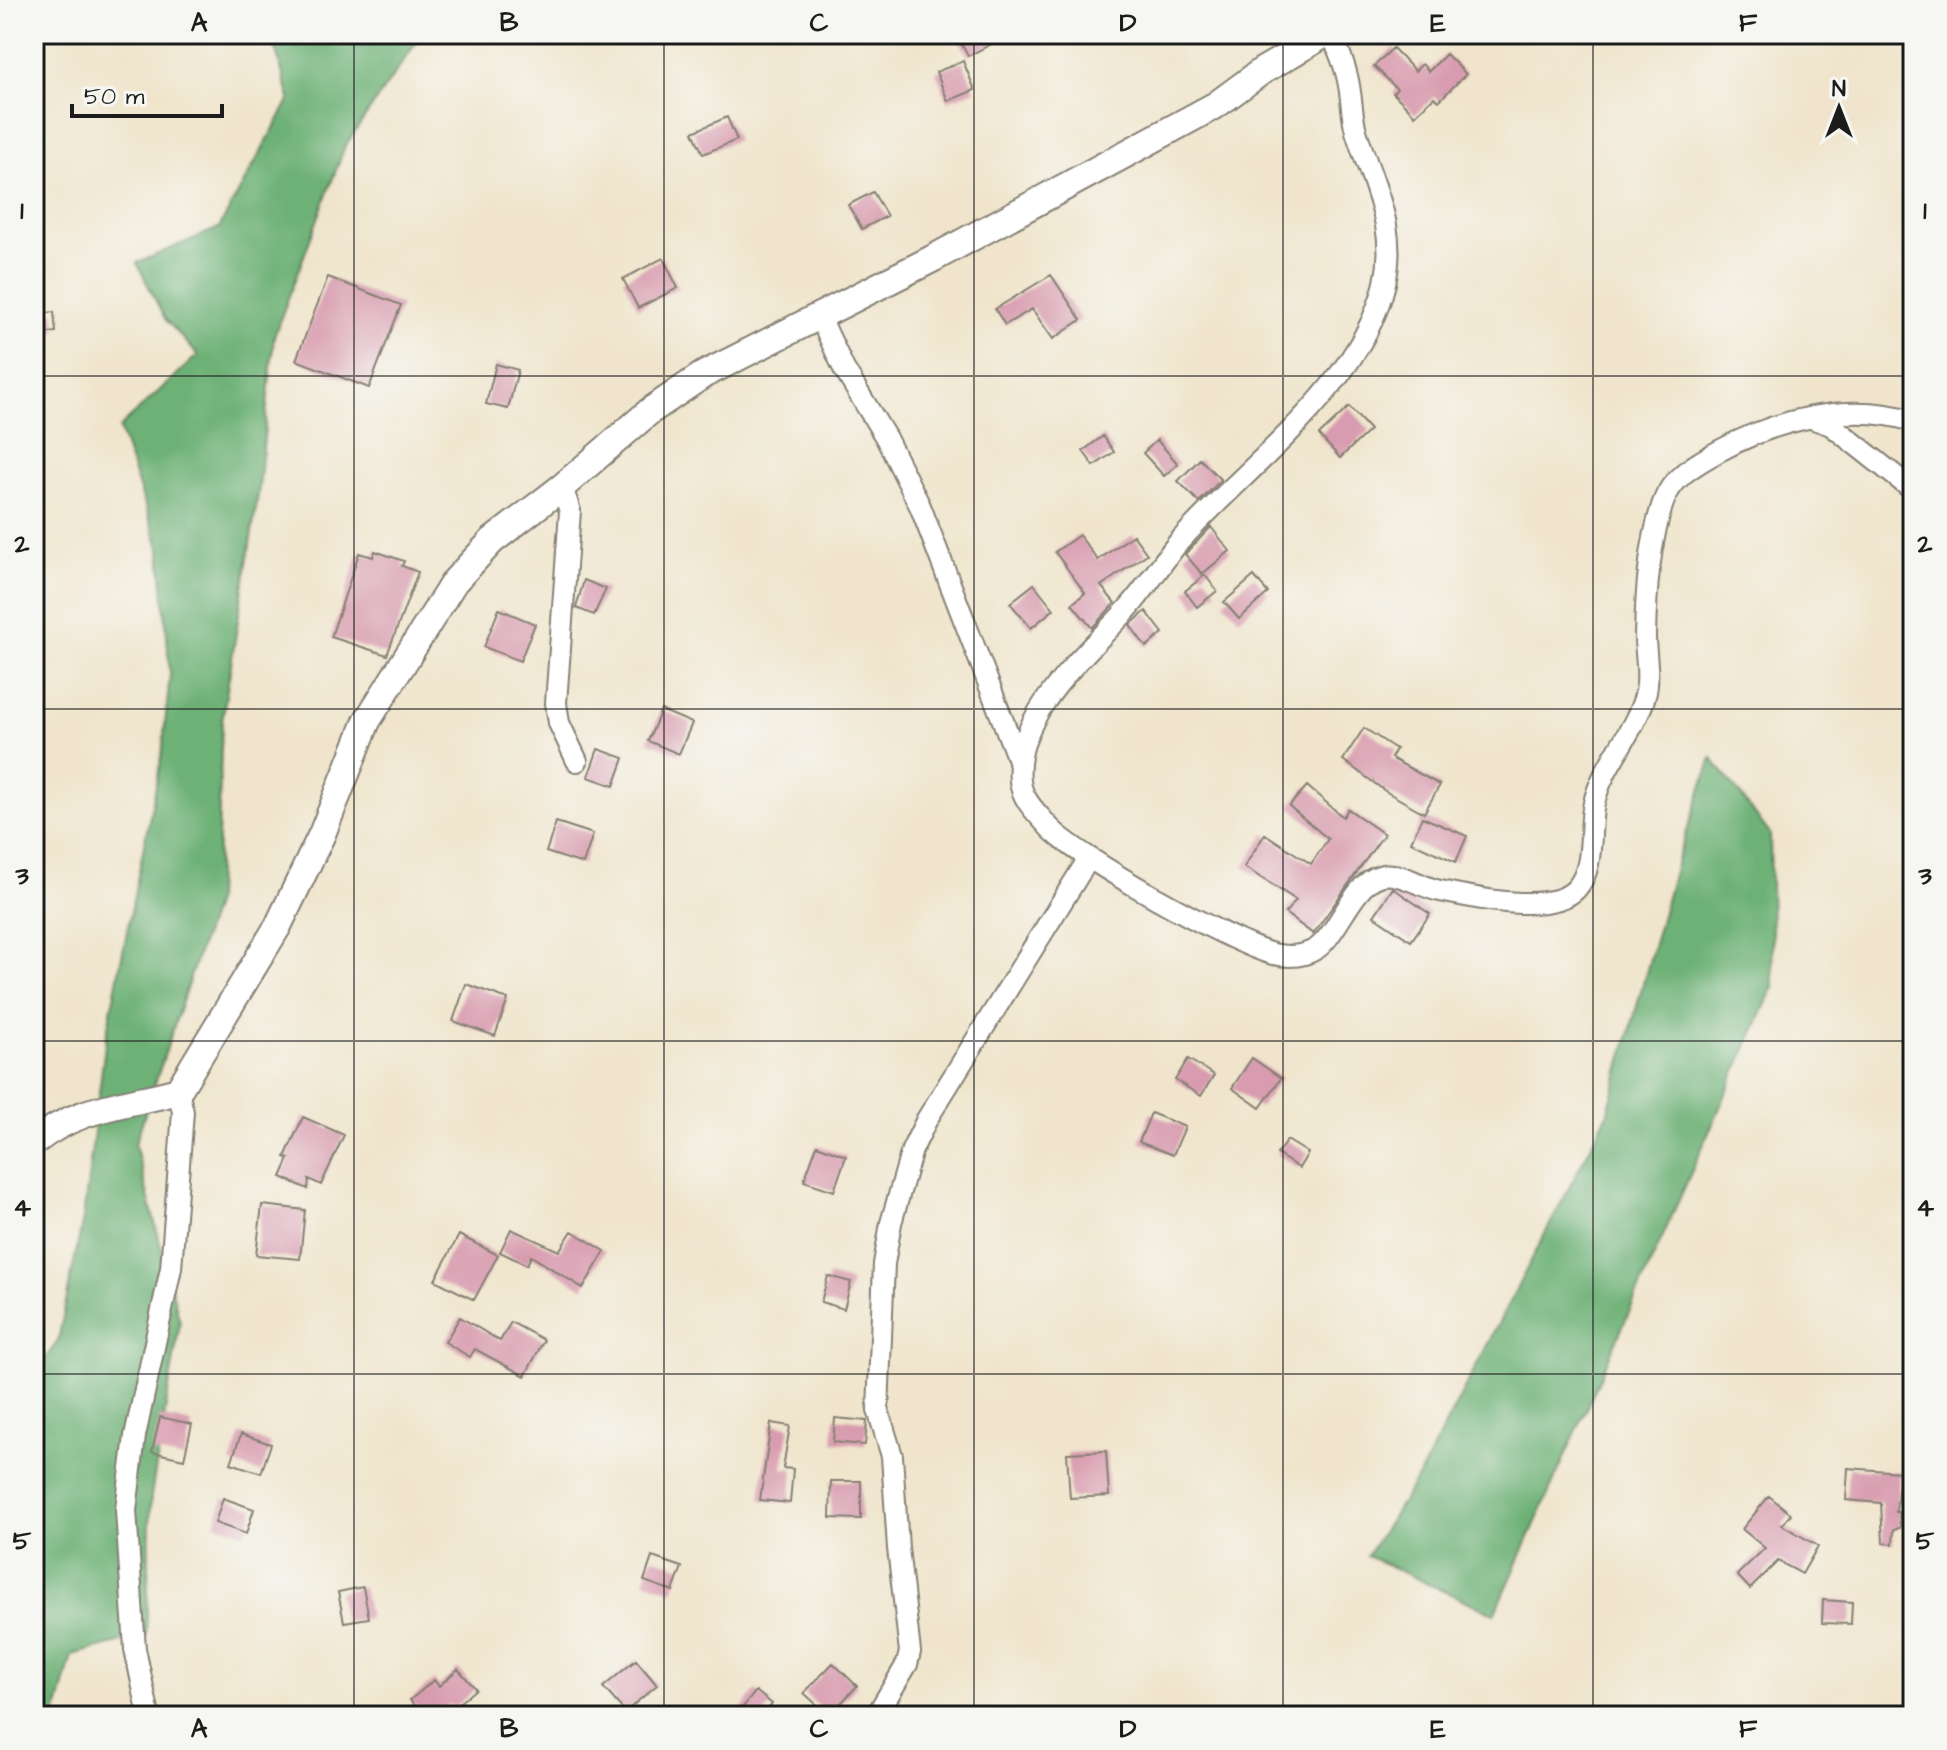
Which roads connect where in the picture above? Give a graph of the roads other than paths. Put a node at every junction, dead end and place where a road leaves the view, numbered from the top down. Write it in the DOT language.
graph roads {
  1 [pos="1325,34"];
  2 [pos="1332,34"];
  3 [pos="819,315"];
  4 [pos="1810,418"];
  5 [pos="1913,421"];
  6 [pos="562,487"];
  7 [pos="1913,490"];
  8 [pos="577,761"];
  9 [pos="1020,765"];
  10 [pos="1089,858"];
  11 [pos="178,1091"];
  12 [pos="34,1142"];
  13 [pos="149,1716"];
  14 [pos="876,1716"];
  1 -- 3 [label="street"];
  2 -- 9 [label="street"];
  3 -- 6 [label="street"];
  3 -- 9 [label="street"];
  4 -- 5 [label="street"];
  4 -- 7 [label="street"];
  4 -- 10 [label="street"];
  6 -- 8 [label="street"];
  6 -- 11 [label="street"];
  9 -- 10 [label="street"];
  10 -- 14 [label="street"];
  11 -- 12 [label="street"];
  11 -- 13 [label="street"];
}
